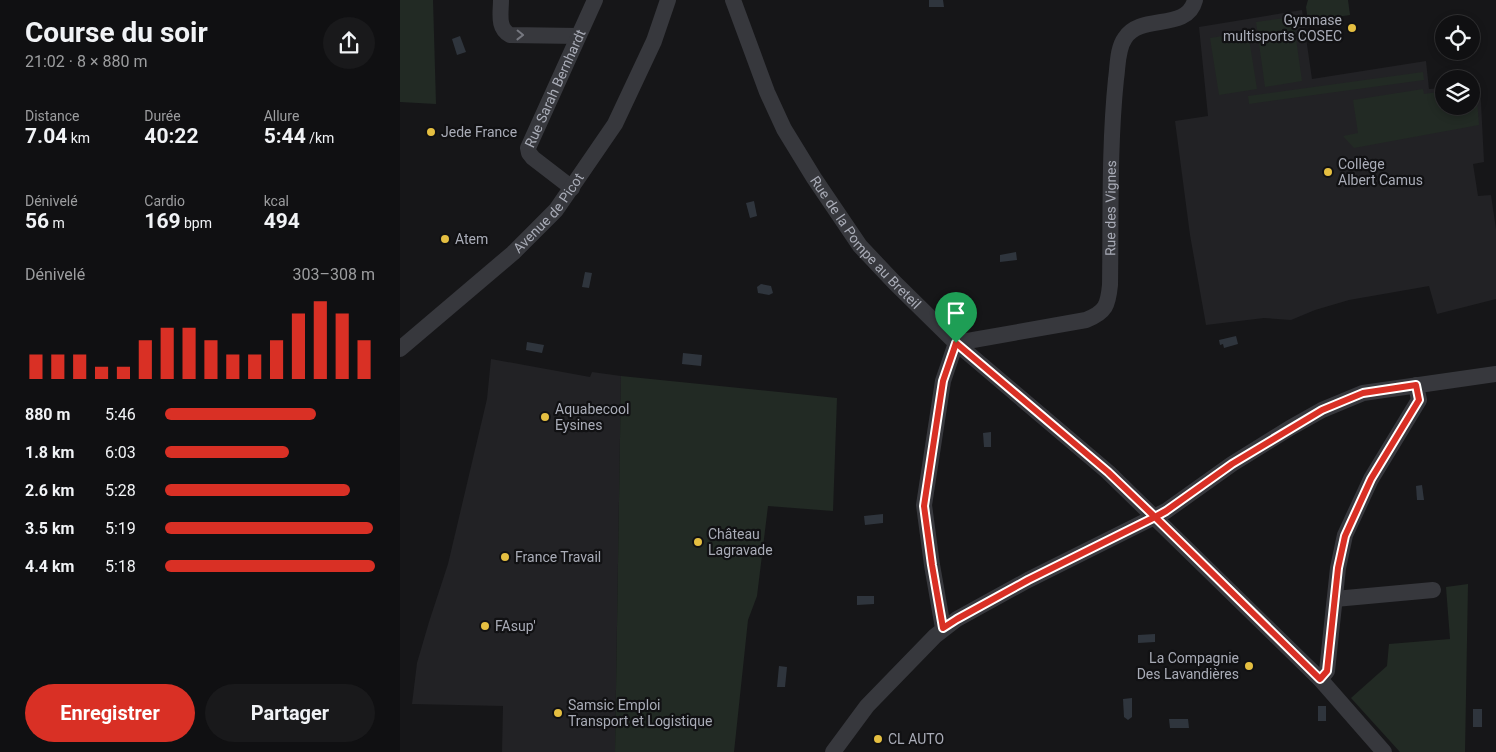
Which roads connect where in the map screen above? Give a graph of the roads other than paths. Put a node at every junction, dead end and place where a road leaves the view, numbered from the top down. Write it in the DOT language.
graph roads {
  1 [pos="501,0"];
  2 [pos="595,0"];
  3 [pos="668,0"];
  4 [pos="678,0"];
  5 [pos="733,0"];
  6 [pos="1194,0"];
  7 [pos="578,36"];
  8 [pos="654,41"];
  9 [pos="572,188"];
  10 [pos="956,343"];
  11 [pos="400,348"];
  12 [pos="1496,374"];
  13 [pos="1416,385"];
  14 [pos="1155,517"];
  15 [pos="1432,590"];
  16 [pos="1335,600"];
  17 [pos="943,628"];
  18 [pos="1320,679"];
  19 [pos="833,752"];
  20 [pos="1384,752"];
  1 -- 7 [label="street, one-way"];
  2 -- 7 [label="street, Rue Sarah Bernhardt"];
  3 -- 8 [label="street, Avenue de Picot"];
  4 -- 8 [label="street, Avenue de Picot"];
  5 -- 10 [label="street, Rue de la Pompe au Breteil"];
  6 -- 10 [label="street, Rue des Vignes"];
  7 -- 9 [label="street, Rue Sarah Bernhardt"];
  8 -- 9 [label="street, Avenue de Picot"];
  9 -- 11 [label="street, Avenue de Picot"];
  10 -- 14 [label="street, Rue de la Pompe au Breteil"];
  10 -- 17 [label="street"];
  12 -- 13 [label="street"];
  13 -- 14 [label="street"];
  13 -- 16 [label="street"];
  14 -- 17 [label="street"];
  14 -- 18 [label="street, Rue de la Pompe au Breteil"];
  15 -- 16 [label="street"];
  16 -- 18 [label="street"];
  17 -- 19 [label="street"];
  18 -- 20 [label="street, Rue de la Pompe au Breteil"];
}
